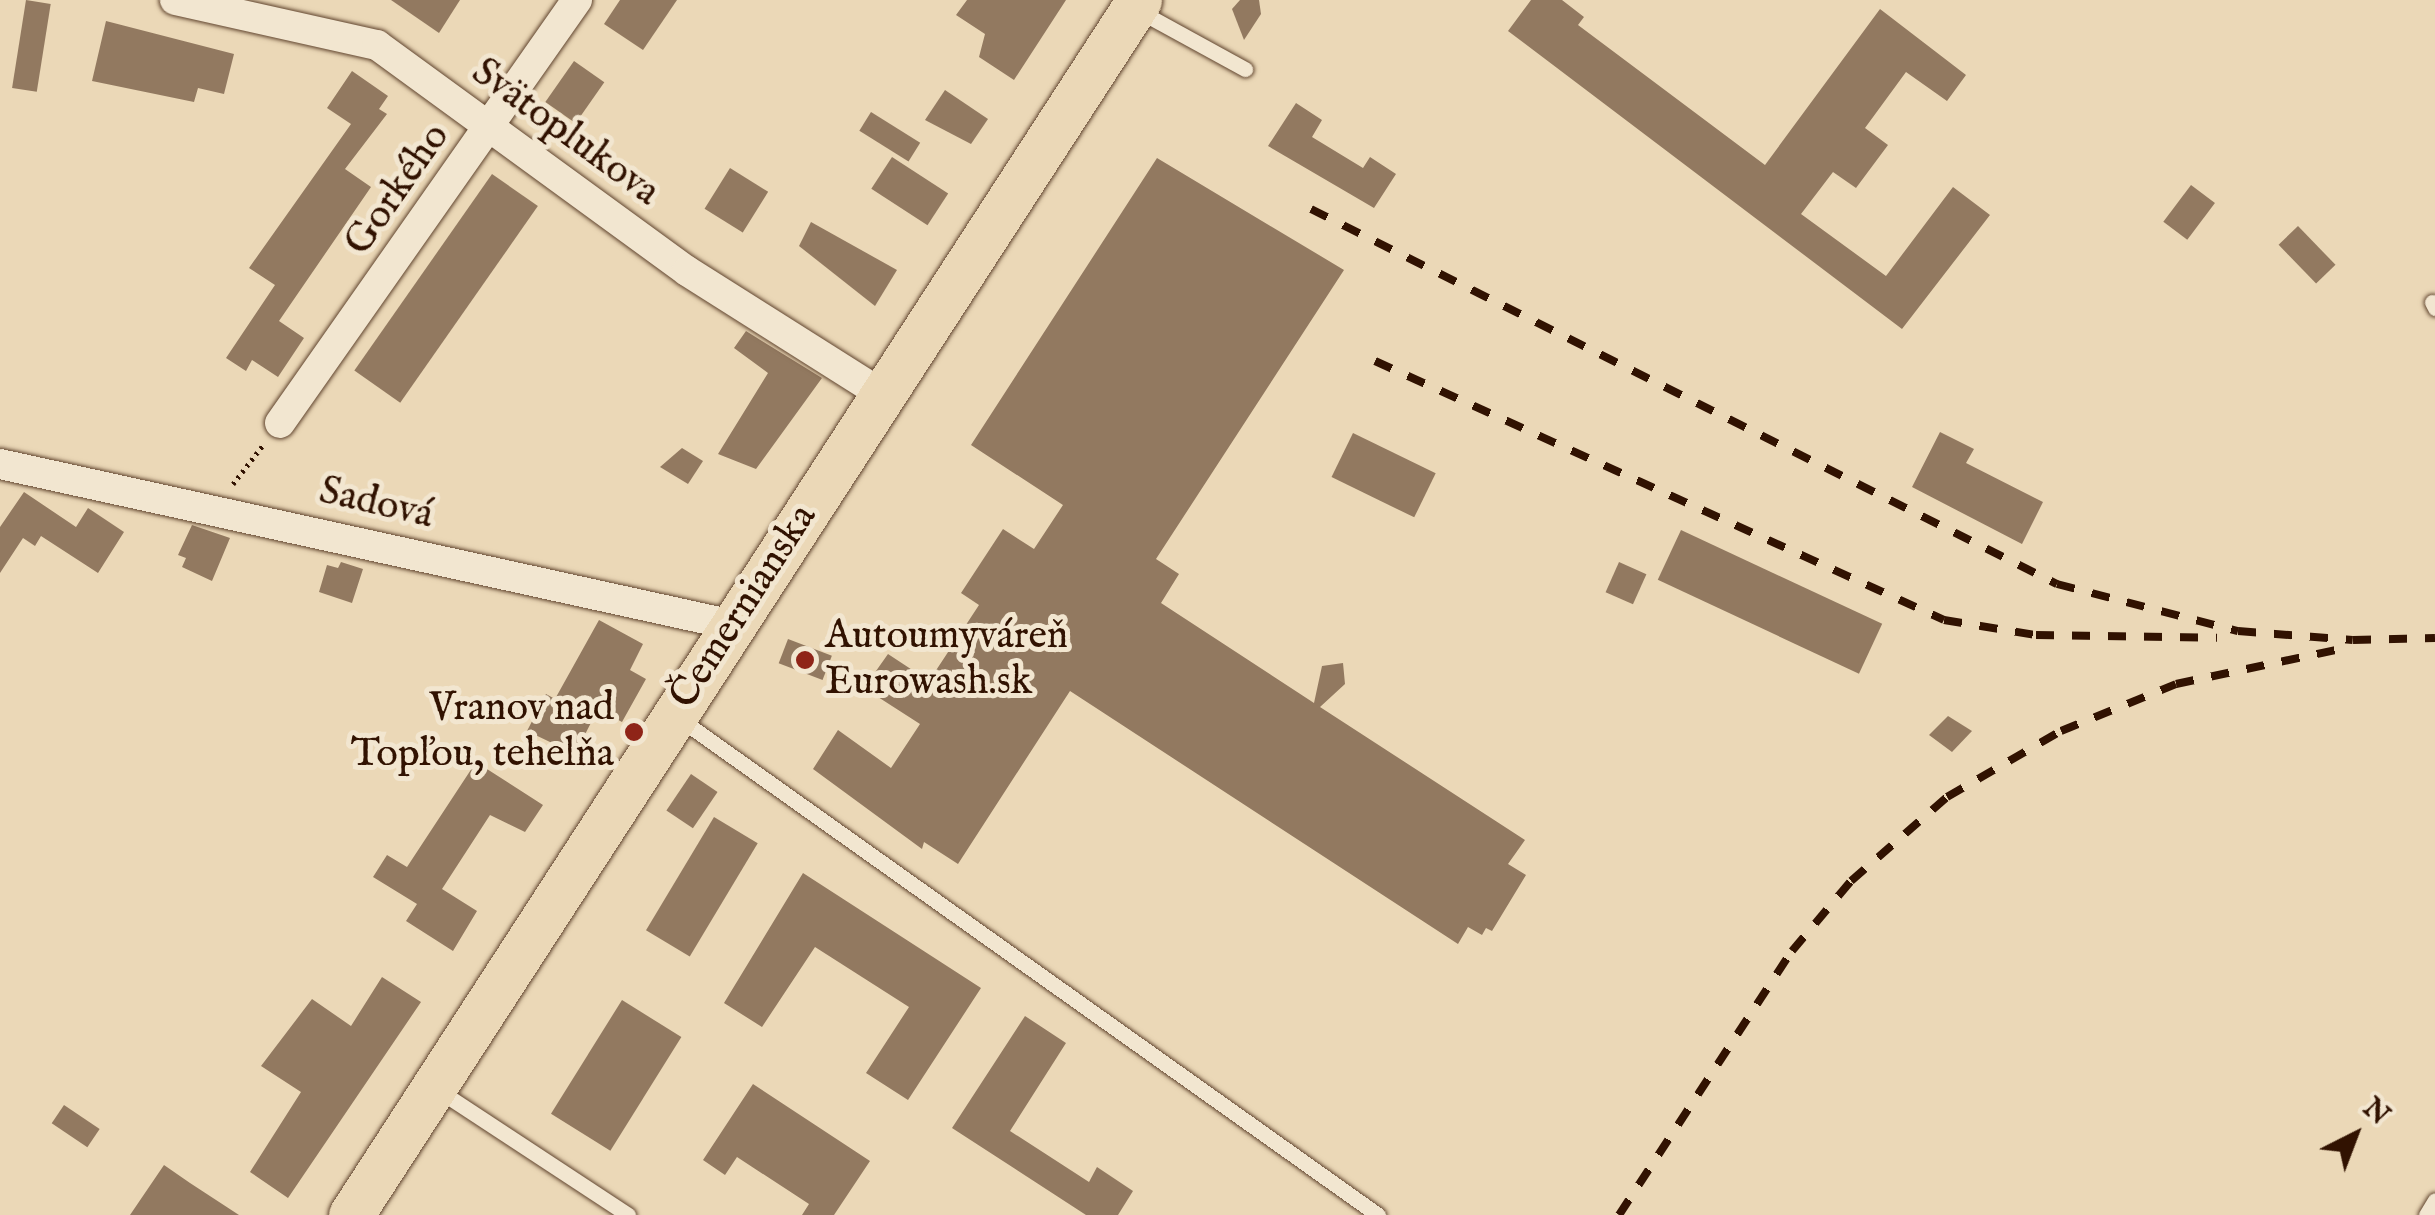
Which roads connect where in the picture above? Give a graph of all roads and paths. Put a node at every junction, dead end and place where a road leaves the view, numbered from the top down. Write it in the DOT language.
graph roads {
  1 [pos="174,0"];
  2 [pos="576,0"];
  3 [pos="1137,4"];
  4 [pos="1245,69"];
  5 [pos="491,128"];
  6 [pos="883,395"];
  7 [pos="280,423"];
  8 [pos="0,464"];
  9 [pos="220,510"];
  10 [pos="733,626"];
  11 [pos="674,714"];
  12 [pos="434,1086"];
  13 [pos="2435,1200"];
  14 [pos="350,1215"];
  15 [pos="628,1215"];
  16 [pos="1378,1215"];
  17 [pos="2426,1215"];
  1 -- 5 [label="street, Svätoplukova"];
  2 -- 5 [label="street, Gorkého"];
  3 -- 4 [label="lane"];
  3 -- 6 [label="main road, Čemernianska"];
  5 -- 6 [label="street, Svätoplukova"];
  5 -- 7 [label="street, Gorkého"];
  6 -- 10 [label="main road, Čemernianska"];
  7 -- 9 [label="path"];
  8 -- 9 [label="street, Sadová"];
  9 -- 10 [label="street, Sadová"];
  10 -- 11 [label="main road, Čemernianska"];
  11 -- 12 [label="main road, Čemernianska"];
  11 -- 16 [label="lane"];
  12 -- 14 [label="main road, Čemernianska"];
  12 -- 15 [label="lane"];
  13 -- 17 [label="lane"];
}
